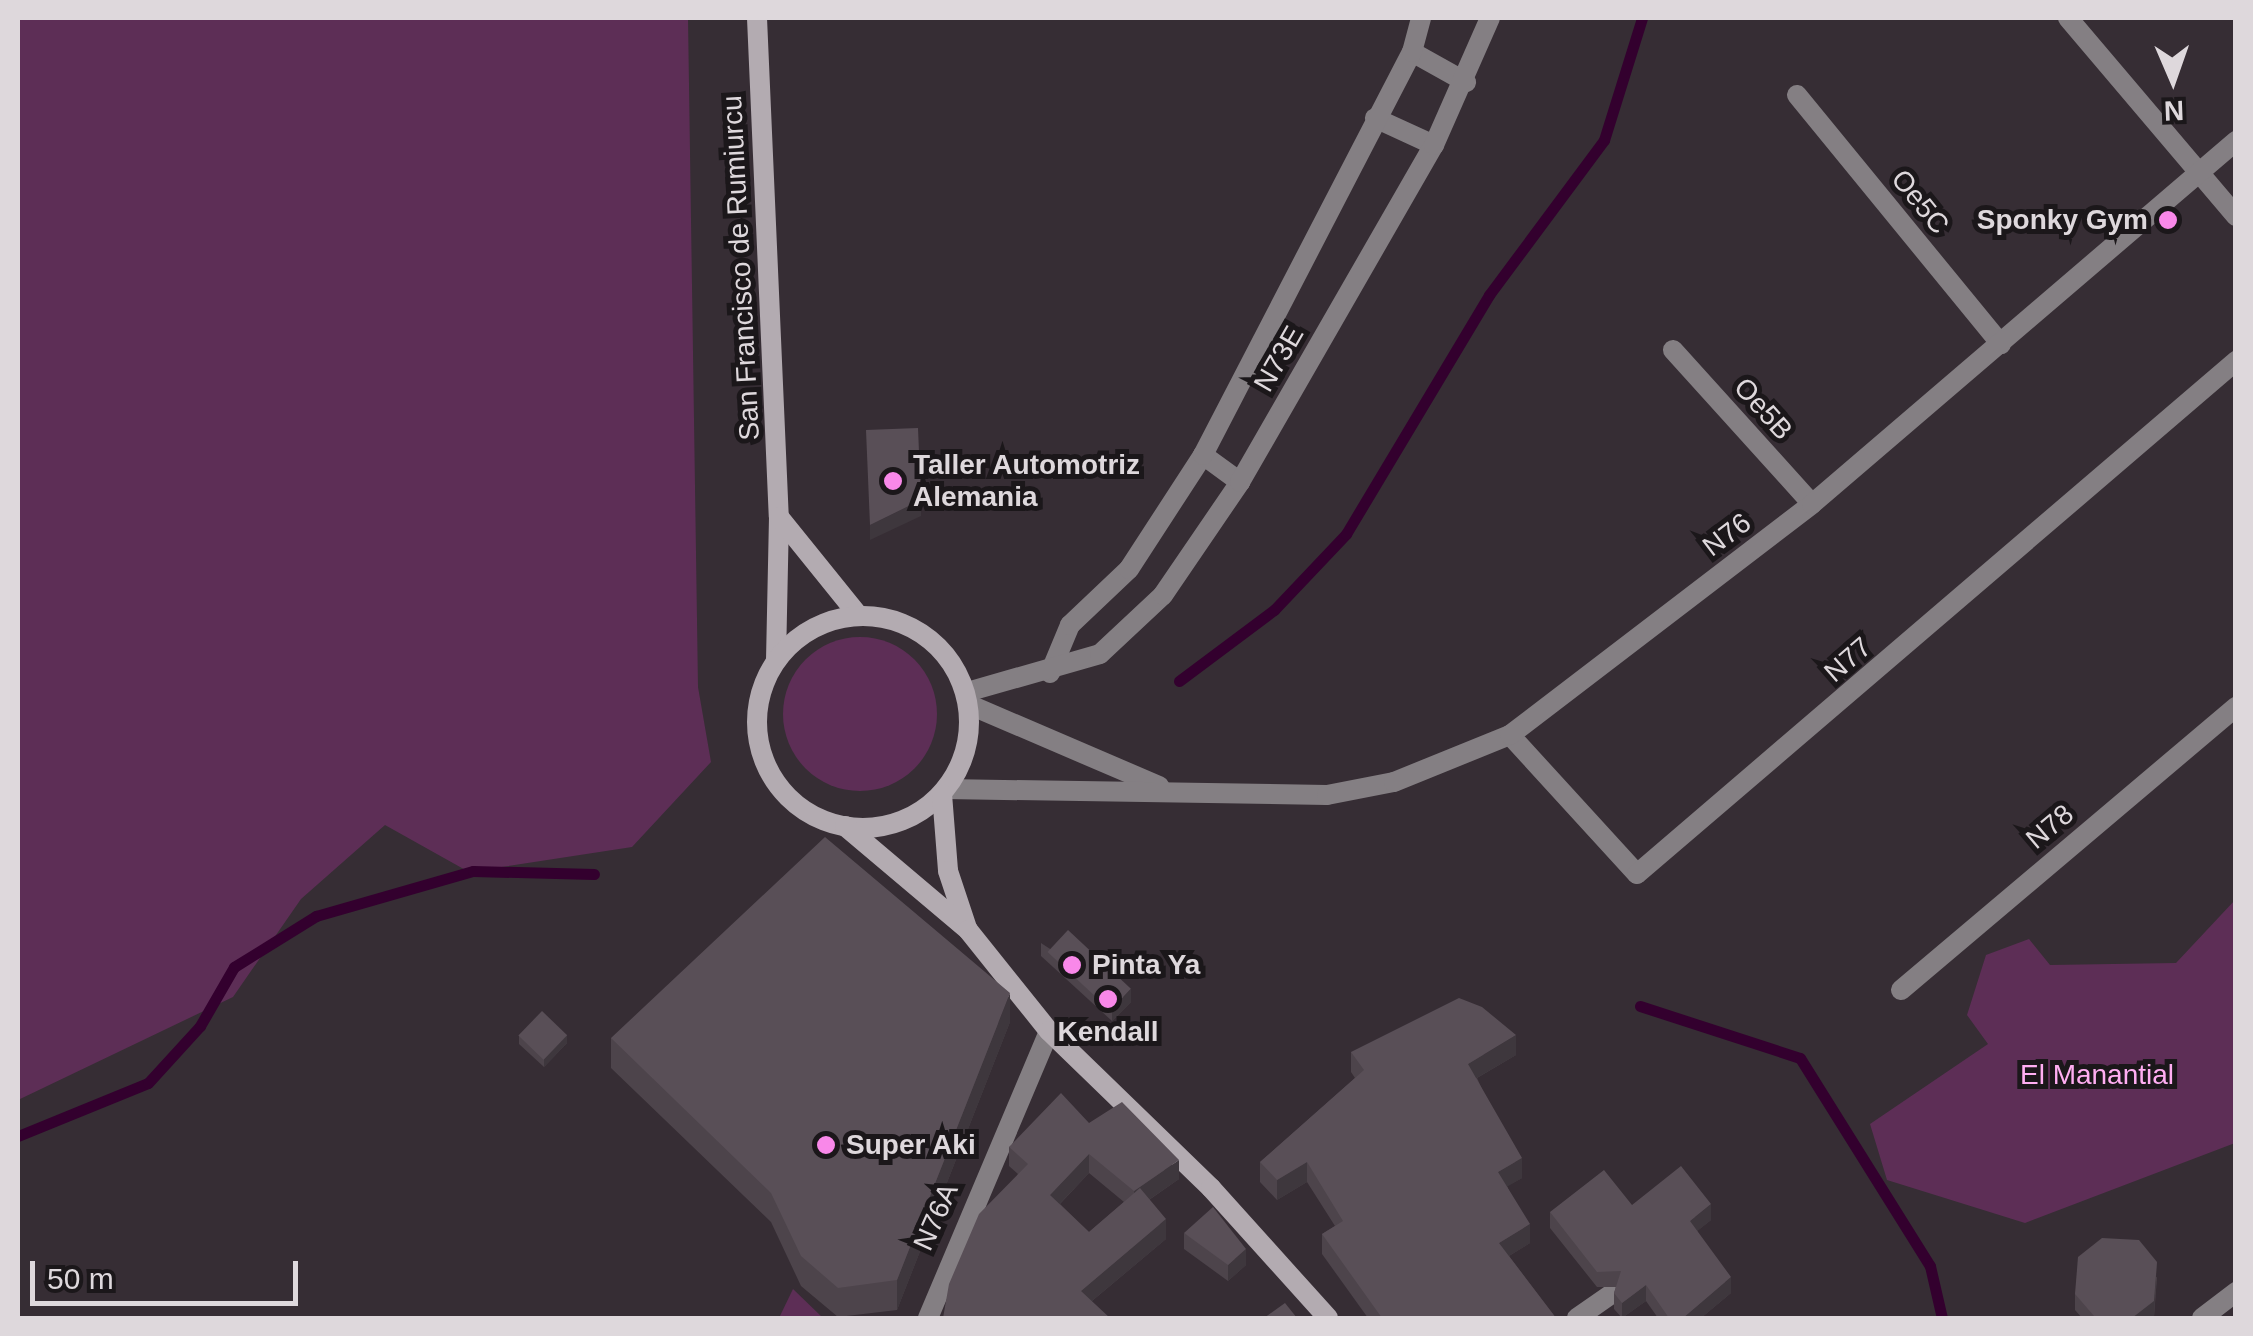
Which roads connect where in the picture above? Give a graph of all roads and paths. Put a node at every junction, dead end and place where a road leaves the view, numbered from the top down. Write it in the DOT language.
graph roads {
  1 [pos="757,18"];
  2 [pos="1421,18"];
  3 [pos="1490,18"];
  4 [pos="2068,18"];
  5 [pos="1412,52"];
  6 [pos="1466,82"];
  7 [pos="1797,94"];
  8 [pos="1376,118"];
  9 [pos="2236,141"];
  10 [pos="1434,145"];
  11 [pos="2199,173"];
  12 [pos="2236,216"];
  13 [pos="2001,344"];
  14 [pos="1673,350"];
  15 [pos="2236,361"];
  16 [pos="1203,455"];
  17 [pos="1240,482"];
  18 [pos="1812,504"];
  19 [pos="779,517"];
  20 [pos="858,615"];
  21 [pos="776,660"];
  22 [pos="1050,673"];
  23 [pos="968,698"];
  24 [pos="2236,707"];
  25 [pos="1510,735"];
  26 [pos="1170,791"];
  27 [pos="944,792"];
  28 [pos="845,826"];
  29 [pos="968,930"];
  30 [pos="1901,990"];
  31 [pos="1049,1031"];
  32 [pos="2236,1292"];
  33 [pos="1610,1295"];
  34 [pos="928,1318"];
  35 [pos="1328,1318"];
  36 [pos="1577,1318"];
  37 [pos="2202,1318"];
  1 -- 19 [label="main road, San Francisco de Rumiurcu"];
  2 -- 5 [label="street, N73E"];
  3 -- 6 [label="street, N73E"];
  4 -- 11 [label="street"];
  5 -- 6 [label="street"];
  5 -- 8 [label="street, N73E"];
  6 -- 10 [label="street, N73E"];
  7 -- 13 [label="street, Oe5C"];
  8 -- 10 [label="street"];
  8 -- 16 [label="street, N73E"];
  9 -- 11 [label="street, N76"];
  10 -- 17 [label="street, N73E"];
  11 -- 12 [label="street"];
  11 -- 13 [label="street, N76"];
  13 -- 18 [label="street, N76"];
  14 -- 18 [label="street, Oe5B"];
  15 -- 25 [label="street, N77"];
  16 -- 17 [label="street"];
  16 -- 22 [label="street, N73E"];
  17 -- 22 [label="street, N73E"];
  18 -- 25 [label="street, N76"];
  19 -- 20 [label="main road"];
  19 -- 21 [label="main road, San Francisco de Rumiurcu"];
  20 -- 21 [label="main road"];
  20 -- 23 [label="main road"];
  21 -- 28 [label="main road"];
  22 -- 23 [label="street, N73E"];
  23 -- 26 [label="street, N76"];
  23 -- 27 [label="main road"];
  24 -- 30 [label="street, N78"];
  25 -- 26 [label="street, N76"];
  26 -- 27 [label="street, N76"];
  27 -- 28 [label="main road"];
  27 -- 29 [label="main road"];
  28 -- 29 [label="main road"];
  29 -- 31 [label="main road"];
  31 -- 34 [label="street, N76A"];
  31 -- 35 [label="main road"];
  32 -- 37 [label="street"];
  33 -- 36 [label="street"];
}
